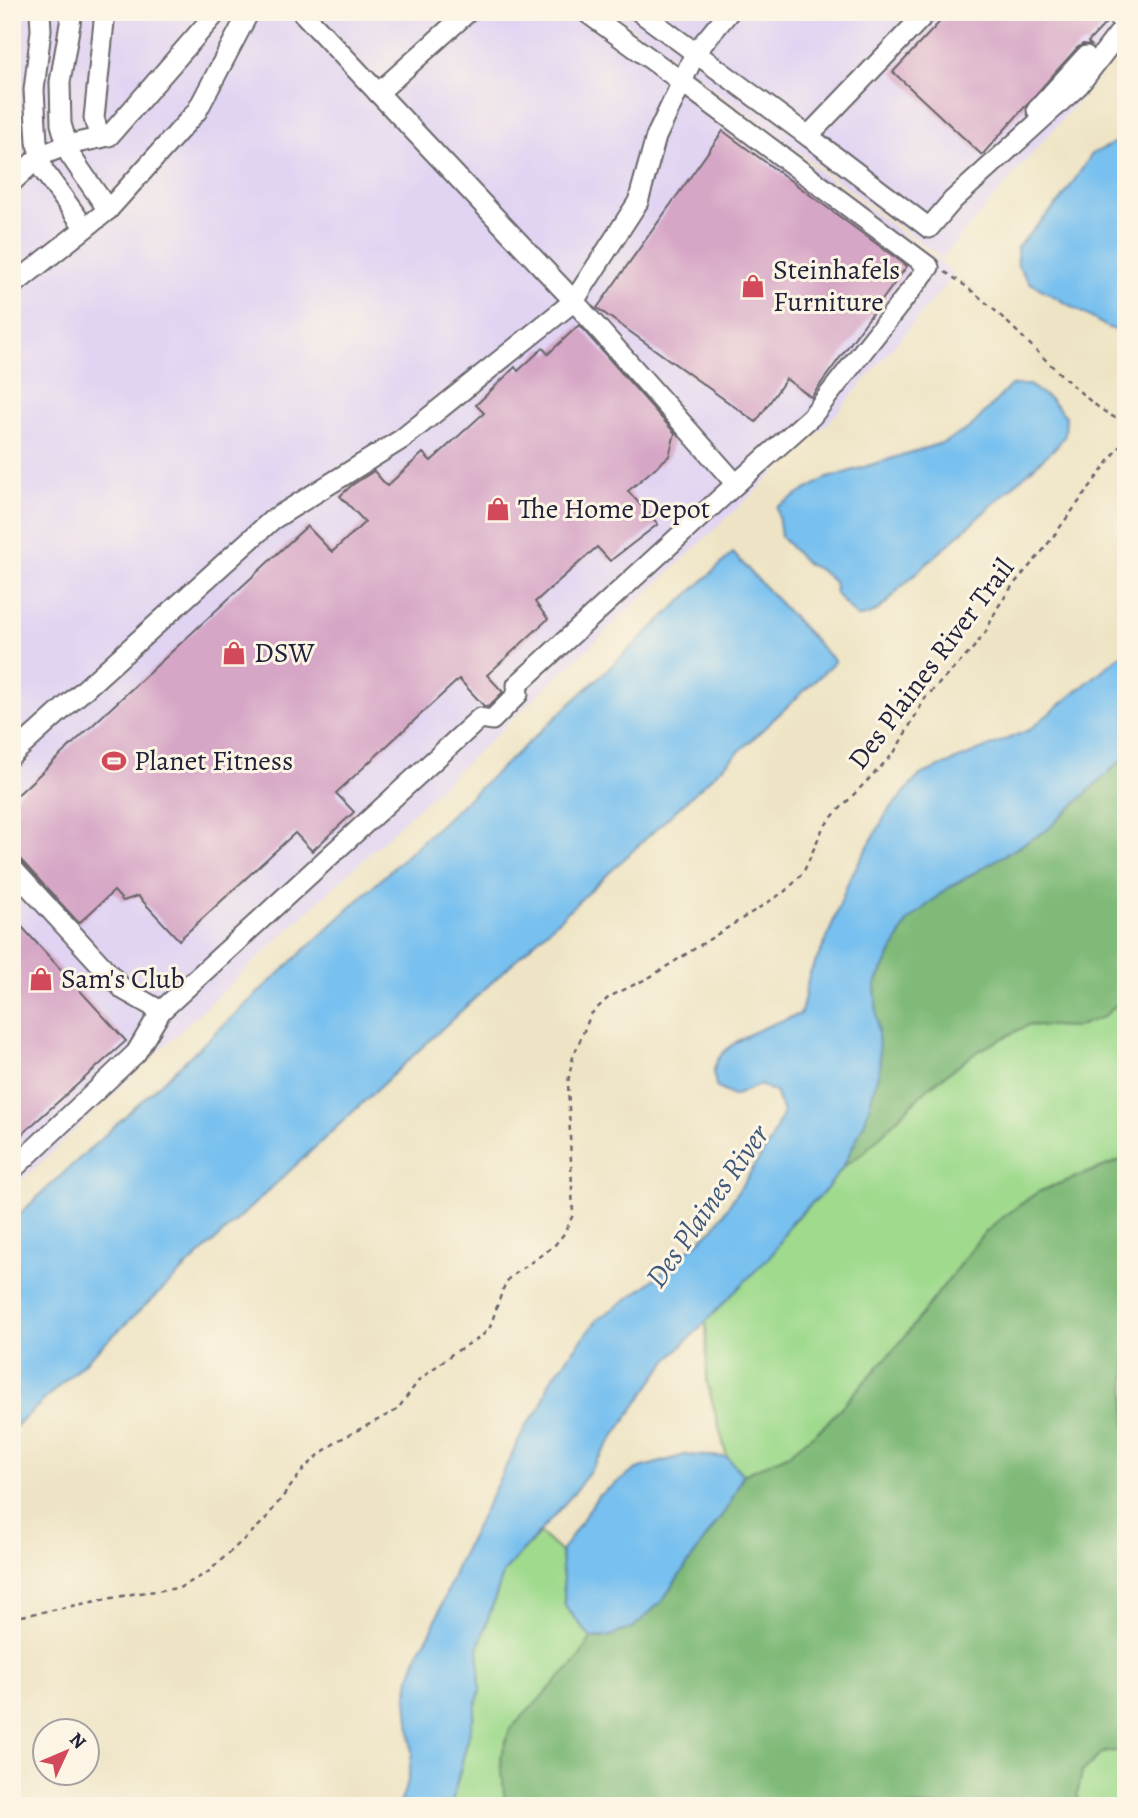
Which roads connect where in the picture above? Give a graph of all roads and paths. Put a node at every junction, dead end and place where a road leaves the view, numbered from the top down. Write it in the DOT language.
graph roads {
  1 [pos="40,12"];
  2 [pos="72,12"];
  3 [pos="105,12"];
  4 [pos="217,12"];
  5 [pos="249,12"];
  6 [pos="302,12"];
  7 [pos="468,12"];
  8 [pos="586,12"];
  9 [pos="640,12"];
  10 [pos="729,12"];
  11 [pos="928,12"];
  12 [pos="1113,12"];
  13 [pos="695,53"];
  14 [pos="1086,56"];
  15 [pos="682,82"];
  16 [pos="378,93"];
  17 [pos="808,136"];
  18 [pos="100,138"];
  19 [pos="68,145"];
  20 [pos="40,156"];
  21 [pos="992,165"];
  22 [pos="13,180"];
  23 [pos="108,210"];
  24 [pos="85,228"];
  25 [pos="929,267"];
  26 [pos="12,286"];
  27 [pos="574,301"];
  28 [pos="1126,422"];
  29 [pos="1126,438"];
  30 [pos="736,484"];
  31 [pos="12,755"];
  32 [pos="12,868"];
  33 [pos="162,1011"];
  34 [pos="12,1170"];
  35 [pos="12,1618"];
  1 -- 20 [label="lane"];
  2 -- 19 [label="lane"];
  3 -- 18 [label="lane"];
  4 -- 18 [label="lane"];
  5 -- 23 [label="lane"];
  6 -- 16 [label="lane"];
  7 -- 16 [label="lane"];
  8 -- 15 [label="lane"];
  9 -- 13 [label="lane"];
  10 -- 13 [label="lane"];
  11 -- 17 [label="lane"];
  12 -- 21 [label="lane"];
  13 -- 15 [label="lane"];
  13 -- 17 [label="lane"];
  14 -- 21 [label="lane"];
  15 -- 25 [label="lane"];
  15 -- 27 [label="lane"];
  16 -- 27 [label="lane"];
  17 -- 21 [label="lane"];
  18 -- 19 [label="lane"];
  19 -- 20 [label="lane"];
  19 -- 23 [label="lane"];
  20 -- 22 [label="lane"];
  20 -- 24 [label="lane"];
  23 -- 24 [label="lane"];
  24 -- 26 [label="lane"];
  25 -- 28 [label="path"];
  25 -- 30 [label="lane"];
  27 -- 30 [label="lane"];
  27 -- 31 [label="lane"];
  29 -- 35 [label="path, Des Plaines River Trail"];
  30 -- 33 [label="lane"];
  32 -- 33 [label="lane"];
  33 -- 34 [label="lane"];
}
